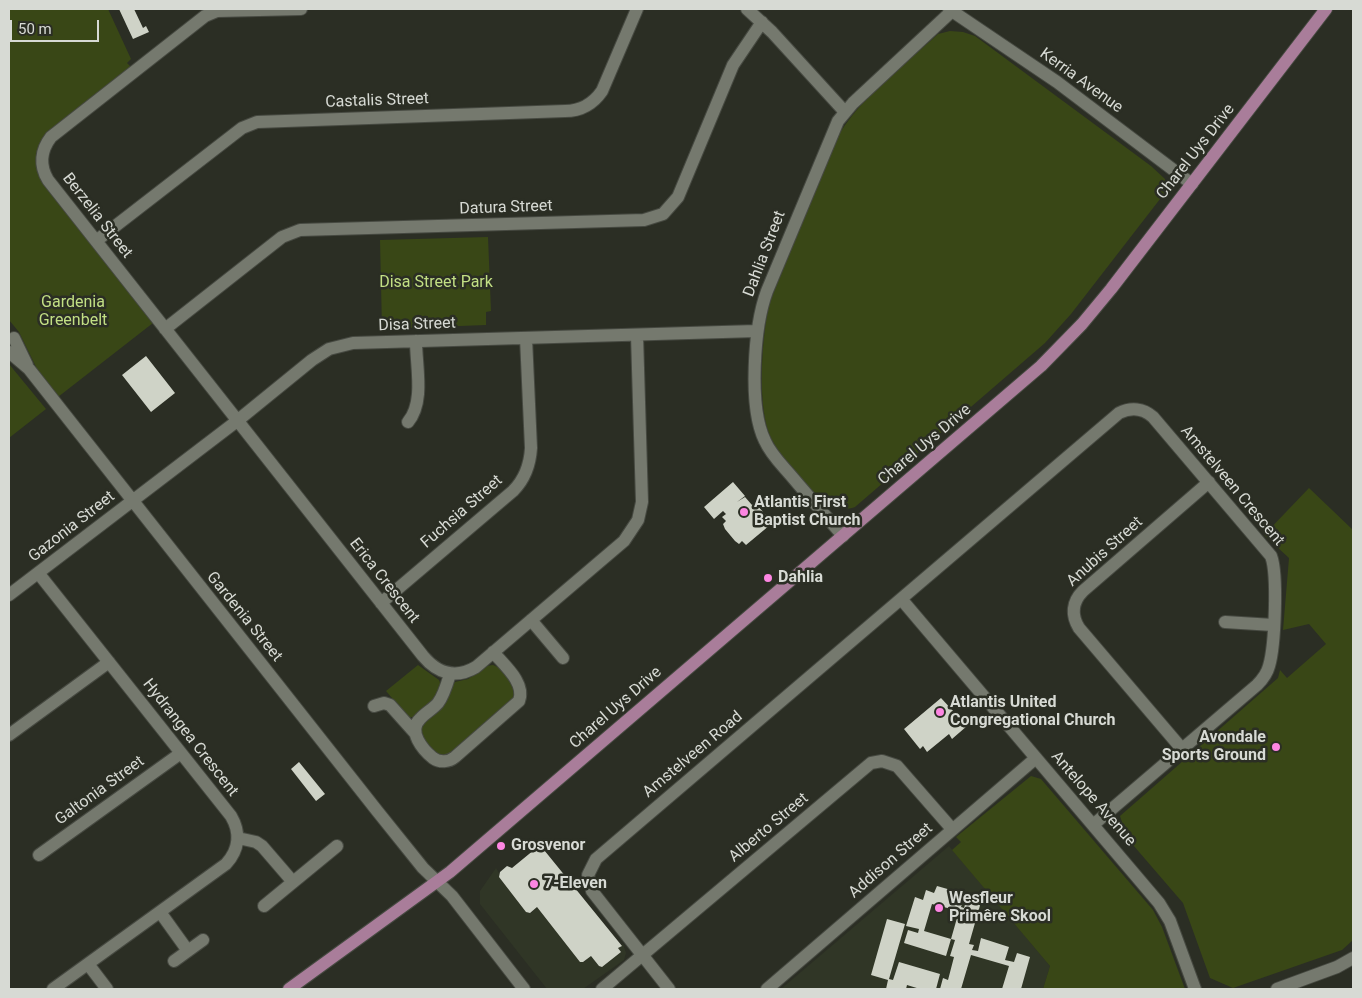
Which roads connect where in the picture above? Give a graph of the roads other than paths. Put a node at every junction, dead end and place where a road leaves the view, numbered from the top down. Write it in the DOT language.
graph roads {
  1 [pos="301,9"];
  2 [pos="637,9"];
  3 [pos="747,9"];
  4 [pos="1326,9"];
  5 [pos="951,10"];
  6 [pos="762,22"];
  7 [pos="845,112"];
  8 [pos="1192,184"];
  9 [pos="96,241"];
  10 [pos="165,329"];
  11 [pos="756,331"];
  12 [pos="638,335"];
  13 [pos="10,338"];
  14 [pos="526,338"];
  15 [pos="416,341"];
  16 [pos="9,352"];
  17 [pos="29,369"];
  18 [pos="237,421"];
  19 [pos="408,422"];
  20 [pos="1209,482"];
  21 [pos="131,500"];
  22 [pos="842,536"];
  23 [pos="39,574"];
  24 [pos="9,595"];
  25 [pos="902,600"];
  26 [pos="381,603"];
  27 [pos="531,620"];
  28 [pos="1225,622"];
  29 [pos="1273,625"];
  30 [pos="493,652"];
  31 [pos="563,658"];
  32 [pos="109,662"];
  33 [pos="450,674"];
  34 [pos="374,706"];
  35 [pos="415,733"];
  36 [pos="9,735"];
  37 [pos="1182,749"];
  38 [pos="181,752"];
  39 [pos="1036,758"];
  40 [pos="1093,825"];
  41 [pos="952,829"];
  42 [pos="238,838"];
  43 [pos="337,846"];
  44 [pos="39,855"];
  45 [pos="436,881"];
  46 [pos="293,882"];
  47 [pos="264,906"];
  48 [pos="160,912"];
  49 [pos="203,940"];
  50 [pos="188,951"];
  51 [pos="643,956"];
  52 [pos="1353,958"];
  53 [pos="174,961"];
  54 [pos="88,964"];
  55 [pos="53,989"];
  56 [pos="107,989"];
  57 [pos="289,989"];
  58 [pos="524,989"];
  59 [pos="602,989"];
  60 [pos="669,989"];
  61 [pos="767,989"];
  62 [pos="1195,989"];
  63 [pos="1277,989"];
  1 -- 9 [label="street, Berzelia Street"];
  2 -- 9 [label="street, Castalis Street"];
  3 -- 6 [label="street"];
  4 -- 8 [label="main road, Charel Uys Drive"];
  5 -- 7 [label="street, Dahlia Street"];
  5 -- 8 [label="street, Kerria Avenue"];
  6 -- 7 [label="street"];
  6 -- 10 [label="street, Datura Street"];
  7 -- 11 [label="street, Dahlia Street"];
  8 -- 22 [label="main road, Charel Uys Drive"];
  9 -- 10 [label="street, Berzelia Street"];
  10 -- 18 [label="street, Berzelia Street"];
  11 -- 12 [label="street, Disa Street"];
  11 -- 22 [label="street, Dahlia Street"];
  12 -- 14 [label="street, Disa Street"];
  12 -- 27 [label="street"];
  13 -- 17 [label="street, Gardenia Street"];
  14 -- 15 [label="street, Disa Street"];
  14 -- 26 [label="street, Fuchsia Street"];
  15 -- 18 [label="street, Disa Street"];
  15 -- 19 [label="street"];
  16 -- 17 [label="street, Gardenia Street"];
  17 -- 21 [label="street, Gardenia Street"];
  18 -- 21 [label="street, Disa Street"];
  18 -- 26 [label="street, Erica Crescent"];
  20 -- 25 [label="street, Amstelveen Crescent"];
  20 -- 29 [label="street, Amstelveen Crescent"];
  20 -- 37 [label="street, Anubis Street"];
  21 -- 23 [label="street, Gazonia Street"];
  21 -- 45 [label="street, Gardenia Street"];
  22 -- 45 [label="main road, Charel Uys Drive"];
  23 -- 24 [label="street, Gazonia Street"];
  23 -- 32 [label="street, Hydrangea Crescent"];
  25 -- 39 [label="street, Antelope Avenue"];
  25 -- 51 [label="street, Amstelveen Road"];
  26 -- 33 [label="street, Erica Crescent"];
  27 -- 30 [label="street"];
  27 -- 31 [label="street"];
  28 -- 29 [label="street"];
  29 -- 37 [label="street, Amstelveen Crescent"];
  30 -- 33 [label="street"];
  30 -- 35 [label="street"];
  32 -- 36 [label="street"];
  32 -- 38 [label="street, Hydrangea Crescent"];
  33 -- 35 [label="street"];
  34 -- 35 [label="street"];
  37 -- 40 [label="street, Amstelveen Crescent"];
  38 -- 42 [label="street, Hydrangea Crescent"];
  38 -- 44 [label="street, Galtonia Street"];
  39 -- 40 [label="street, Antelope Avenue"];
  39 -- 41 [label="street, Addison Street"];
  40 -- 62 [label="street, Antelope Avenue"];
  41 -- 51 [label="street, Alberto Street"];
  41 -- 61 [label="street, Addison Street"];
  42 -- 46 [label="street"];
  42 -- 48 [label="street"];
  43 -- 46 [label="street"];
  45 -- 57 [label="main road, Charel Uys Drive"];
  45 -- 58 [label="street, Gardenia Street"];
  46 -- 47 [label="street"];
  48 -- 50 [label="street"];
  48 -- 54 [label="street"];
  49 -- 50 [label="street"];
  50 -- 53 [label="street"];
  51 -- 59 [label="street, Alberto Street"];
  51 -- 60 [label="street"];
  52 -- 63 [label="street"];
  54 -- 55 [label="street"];
  54 -- 56 [label="street"];
}
